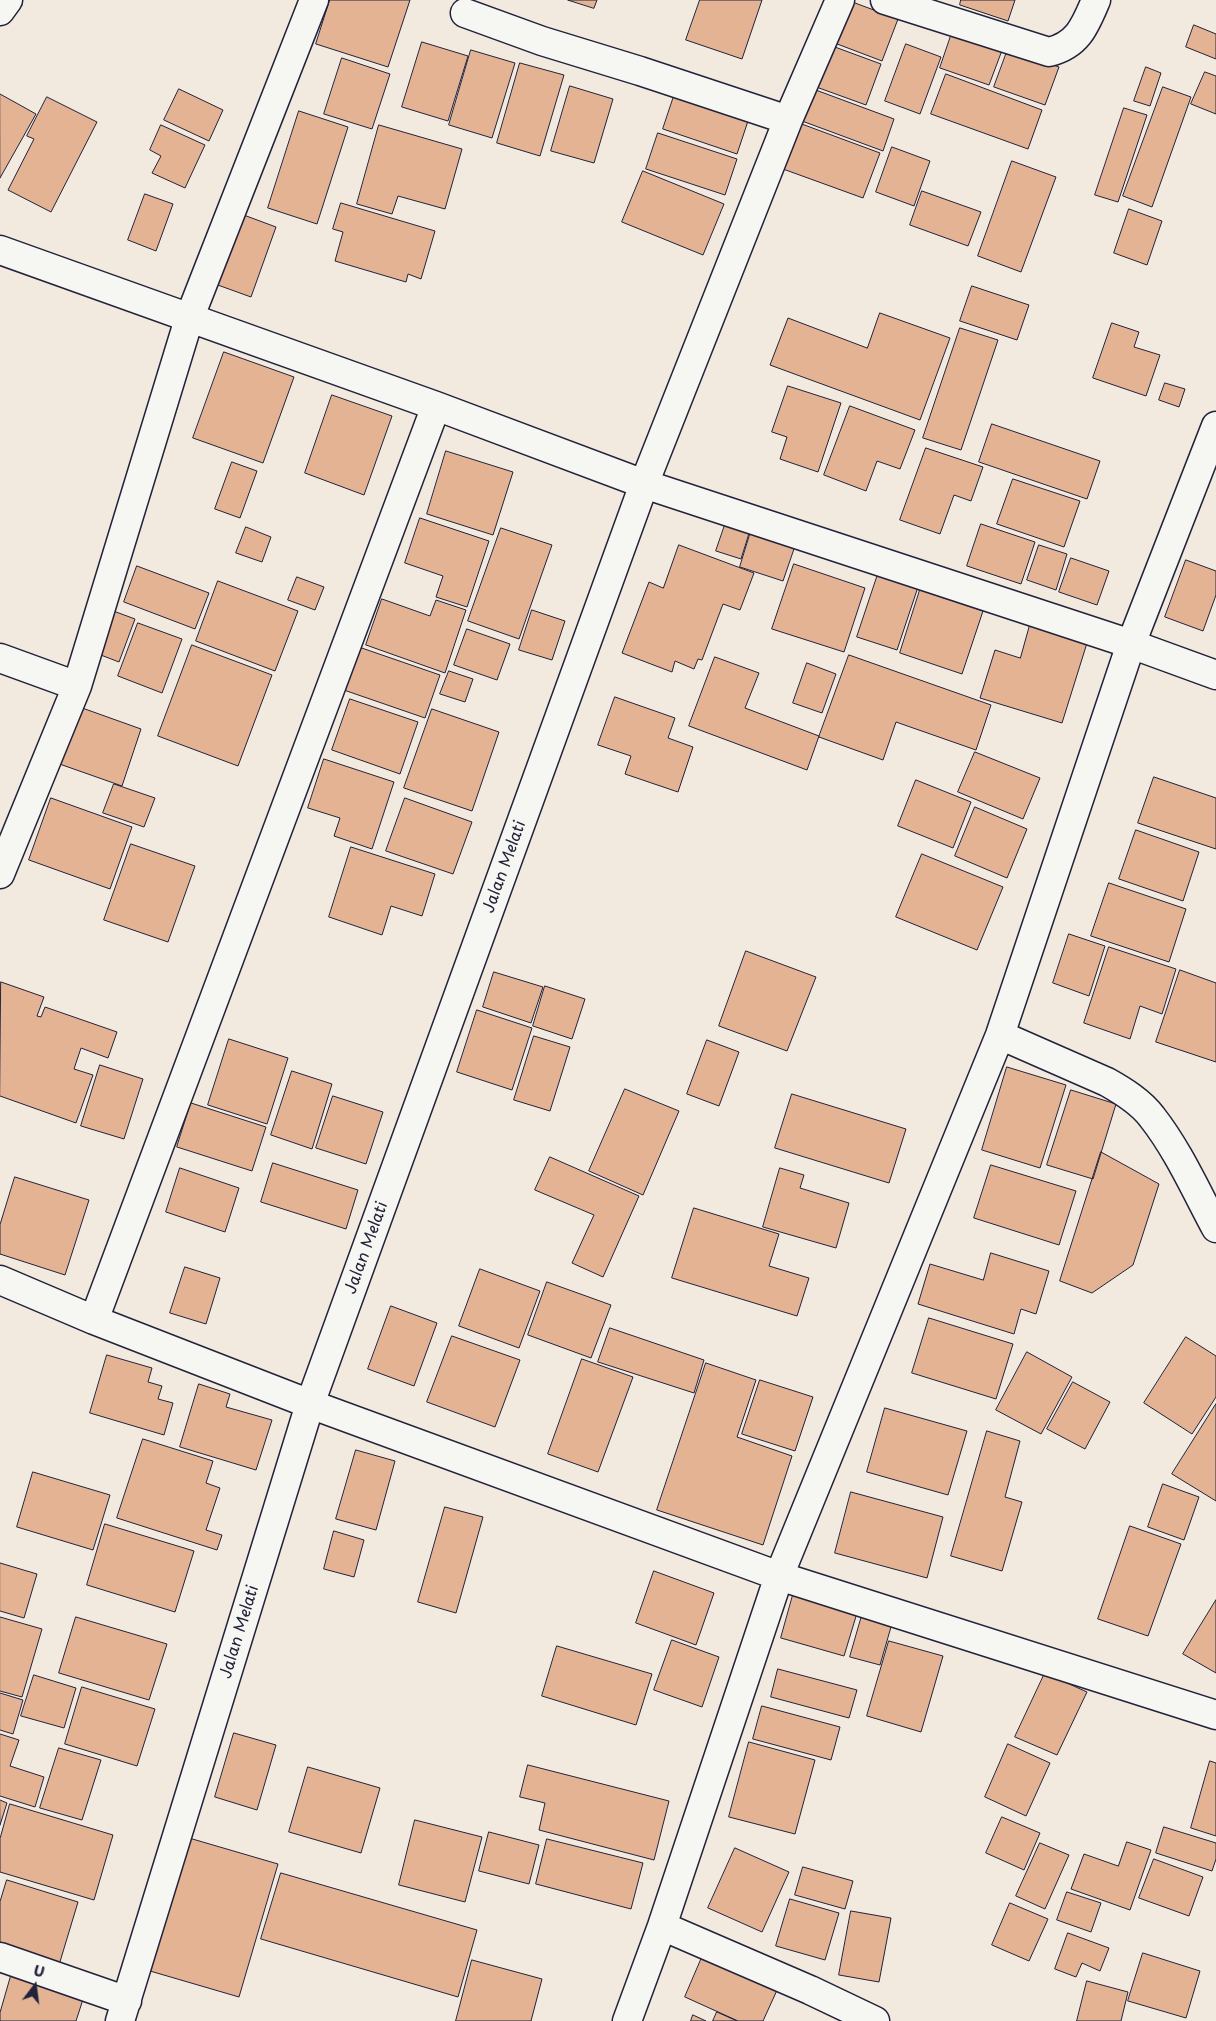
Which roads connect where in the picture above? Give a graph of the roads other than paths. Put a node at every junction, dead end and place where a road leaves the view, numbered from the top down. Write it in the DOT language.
graph roads {
  1 [pos="8,0"];
  2 [pos="314,0"];
  3 [pos="840,0"];
  4 [pos="885,0"];
  5 [pos="1096,0"];
  6 [pos="0,11"];
  7 [pos="464,13"];
  8 [pos="788,120"];
  9 [pos="0,250"];
  10 [pos="189,319"];
  11 [pos="436,406"];
  12 [pos="1216,426"];
  13 [pos="644,484"];
  14 [pos="1131,644"];
  15 [pos="0,658"];
  16 [pos="1216,675"];
  17 [pos="77,686"];
  18 [pos="0,874"];
  19 [pos="1000,1035"];
  20 [pos="1216,1228"];
  21 [pos="0,1280"];
  22 [pos="94,1320"];
  23 [pos="310,1404"];
  24 [pos="779,1576"];
  25 [pos="1216,1715"];
  26 [pos="662,1926"];
  27 [pos="0,1958"];
  28 [pos="123,2011"];
  29 [pos="627,2021"];
  30 [pos="875,2021"];
  1 -- 6 [label="street"];
  2 -- 10 [label="street"];
  3 -- 8 [label="street, Jalan Melati"];
  4 -- 5 [label="street"];
  7 -- 8 [label="street"];
  8 -- 13 [label="street, Jalan Melati"];
  9 -- 10 [label="street"];
  10 -- 11 [label="street"];
  10 -- 17 [label="street"];
  11 -- 13 [label="street"];
  11 -- 22 [label="street"];
  12 -- 14 [label="street"];
  13 -- 14 [label="street"];
  13 -- 23 [label="street, Jalan Melati"];
  14 -- 16 [label="street"];
  14 -- 19 [label="street"];
  15 -- 17 [label="street"];
  17 -- 18 [label="street"];
  19 -- 20 [label="street"];
  19 -- 24 [label="street"];
  21 -- 22 [label="street"];
  22 -- 23 [label="street"];
  23 -- 24 [label="street"];
  23 -- 28 [label="street, Jalan Melati"];
  24 -- 25 [label="street"];
  24 -- 26 [label="street"];
  26 -- 29 [label="street"];
  26 -- 30 [label="street"];
  27 -- 28 [label="street"];
}
